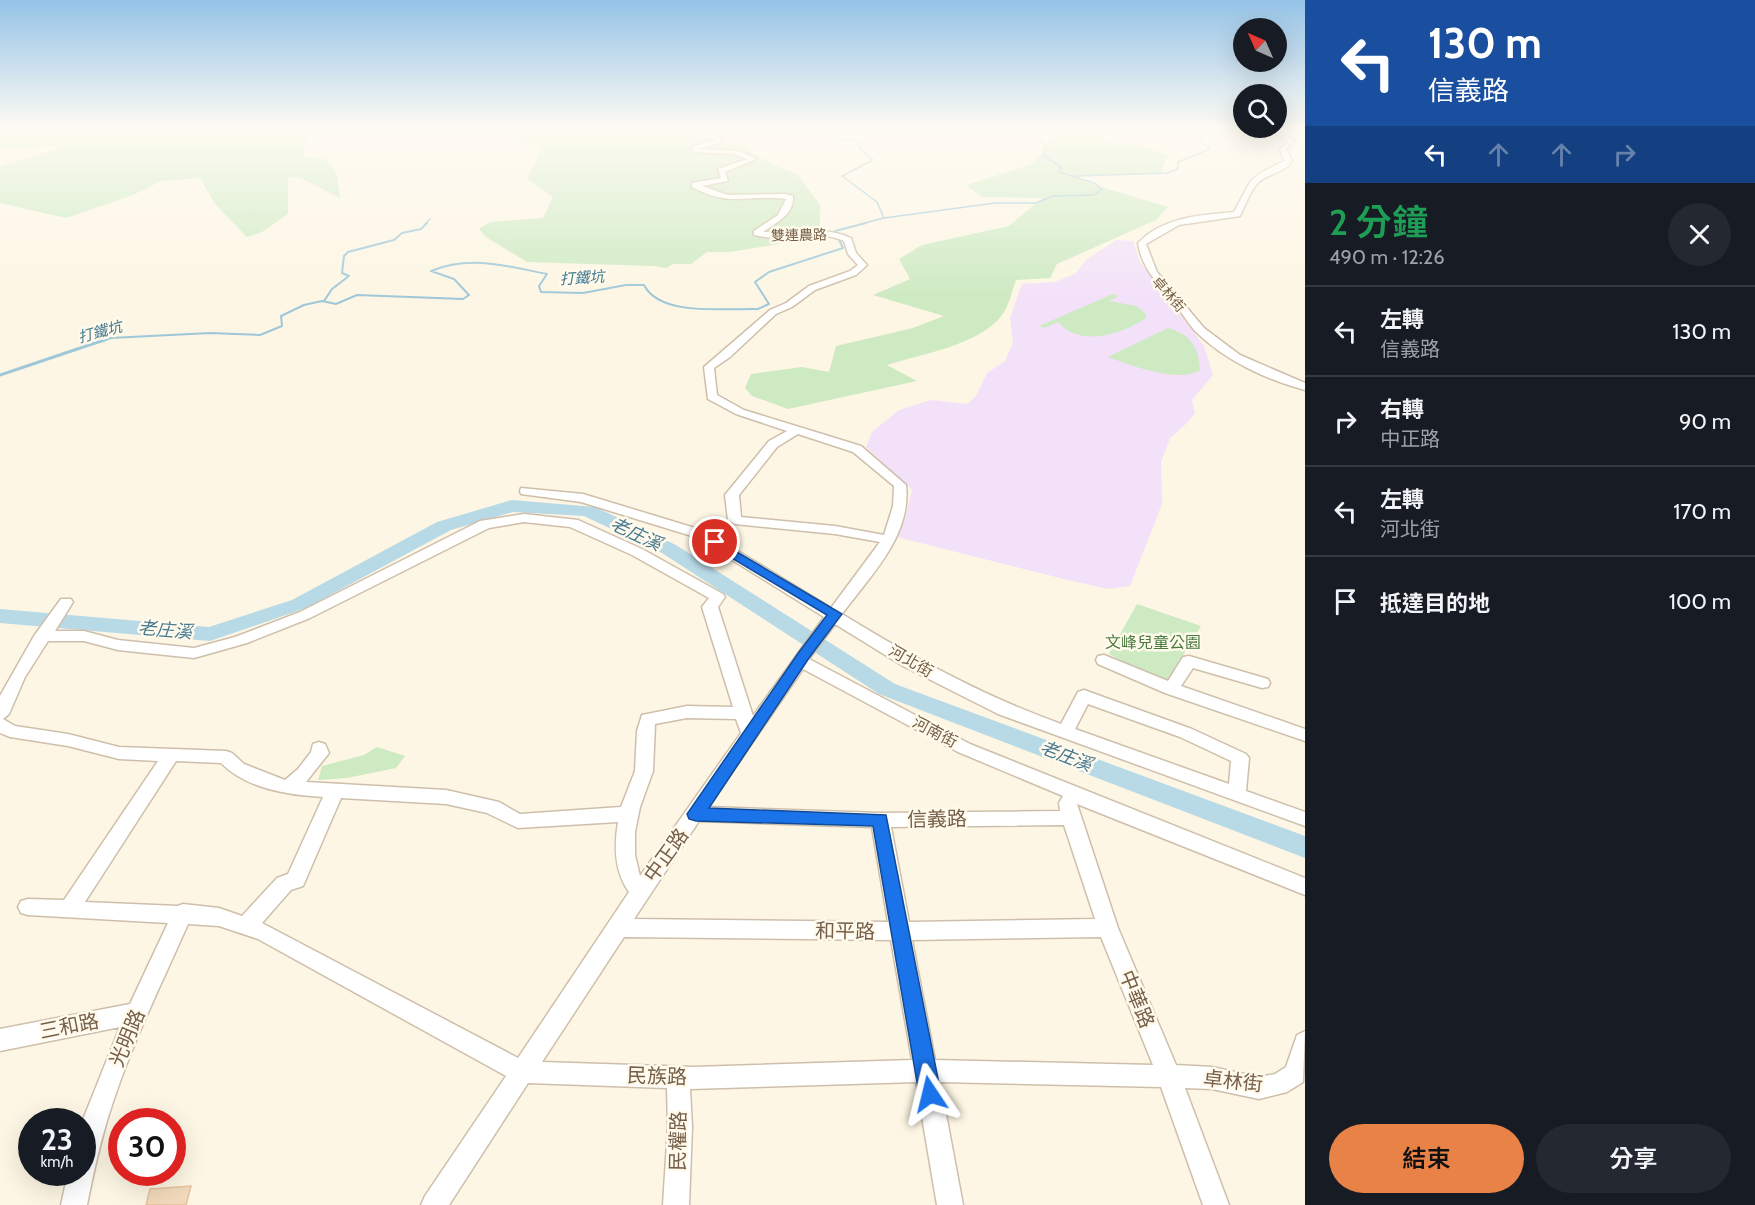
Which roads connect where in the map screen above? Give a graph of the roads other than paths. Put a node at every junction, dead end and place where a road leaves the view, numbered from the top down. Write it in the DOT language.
graph roads {
  1 [pos="697,186"];
  2 [pos="1252,186"];
  3 [pos="1305,387"];
  4 [pos="796,430"];
  5 [pos="526,491"];
  6 [pos="889,540"];
  7 [pos="66,602"];
  8 [pos="835,614"];
  9 [pos="42,636"];
  10 [pos="802,658"];
  11 [pos="1104,660"];
  12 [pos="1262,683"];
  13 [pos="1171,689"];
  14 [pos="743,712"];
  15 [pos="0,714"];
  16 [pos="0,724"];
  17 [pos="1065,732"];
  18 [pos="750,735"];
  19 [pos="1305,735"];
  20 [pos="319,748"];
  21 [pos="170,757"];
  22 [pos="287,788"];
  23 [pos="335,790"];
  24 [pos="1076,793"];
  25 [pos="1237,794"];
  26 [pos="628,814"];
  27 [pos="696,814"];
  28 [pos="1071,818"];
  29 [pos="1305,819"];
  30 [pos="880,820"];
  31 [pos="1305,887"];
  32 [pos="640,891"];
  33 [pos="28,907"];
  34 [pos="69,909"];
  35 [pos="183,913"];
  36 [pos="246,926"];
  37 [pos="618,928"];
  38 [pos="1108,928"];
  39 [pos="900,931"];
  40 [pos="137,1013"];
  41 [pos="0,1040"];
  42 [pos="1305,1042"];
  43 [pos="926,1071"];
  44 [pos="521,1072"];
  45 [pos="1169,1076"];
  46 [pos="678,1077"];
  47 [pos="96,1115"];
  48 [pos="78,1186"];
  49 [pos="74,1205"];
  50 [pos="434,1205"];
  51 [pos="676,1205"];
  52 [pos="950,1205"];
  53 [pos="1216,1205"];
  1 -- 4 [label="street, 雙連農路"];
  2 -- 3 [label="street, 卓林街"];
  4 -- 6 [label="street, 中正路"];
  4 -- 6 [label="street"];
  5 -- 8 [label="street, 河北街"];
  6 -- 8 [label="street, 中正路"];
  7 -- 9 [label="street"];
  8 -- 10 [label="street, 中正路"];
  8 -- 17 [label="street, 河北街"];
  9 -- 14 [label="street"];
  9 -- 15 [label="street"];
  10 -- 18 [label="street, 中正路"];
  10 -- 24 [label="street, 河南街"];
  11 -- 13 [label="street"];
  12 -- 13 [label="street"];
  13 -- 19 [label="street"];
  14 -- 18 [label="street"];
  14 -- 26 [label="street"];
  16 -- 21 [label="street"];
  17 -- 25 [label="street, 河北街"];
  17 -- 25 [label="street"];
  18 -- 27 [label="street, 中正路"];
  20 -- 22 [label="street"];
  21 -- 22 [label="street"];
  21 -- 34 [label="street"];
  22 -- 23 [label="street"];
  23 -- 26 [label="street"];
  23 -- 36 [label="street"];
  24 -- 28 [label="street, 中華路"];
  24 -- 31 [label="street, 河南街"];
  25 -- 29 [label="street, 河北街"];
  26 -- 32 [label="street"];
  27 -- 30 [label="street, 信義路"];
  27 -- 32 [label="street, 中正路"];
  28 -- 30 [label="street, 信義路"];
  28 -- 38 [label="street, 中華路"];
  30 -- 39 [label="street"];
  32 -- 37 [label="street, 中正路"];
  33 -- 34 [label="street, 民族路"];
  34 -- 35 [label="street, 民族路"];
  35 -- 36 [label="street, 民族路"];
  35 -- 40 [label="street, 光明路"];
  36 -- 44 [label="street, 民族路"];
  37 -- 39 [label="street, 和平路"];
  37 -- 44 [label="street, 中正路"];
  38 -- 39 [label="street, 和平路"];
  38 -- 45 [label="street, 中華路"];
  39 -- 43 [label="street"];
  40 -- 41 [label="street, 三和路"];
  40 -- 47 [label="street, 光明路"];
  42 -- 45 [label="street, 卓林街"];
  43 -- 45 [label="street, 民族路"];
  43 -- 46 [label="street, 民族路"];
  43 -- 52 [label="street"];
  44 -- 46 [label="street, 民族路"];
  44 -- 50 [label="street, 中正路"];
  45 -- 53 [label="street, 中華路"];
  46 -- 51 [label="street, 民權路"];
  48 -- 49 [label="street"];
}
